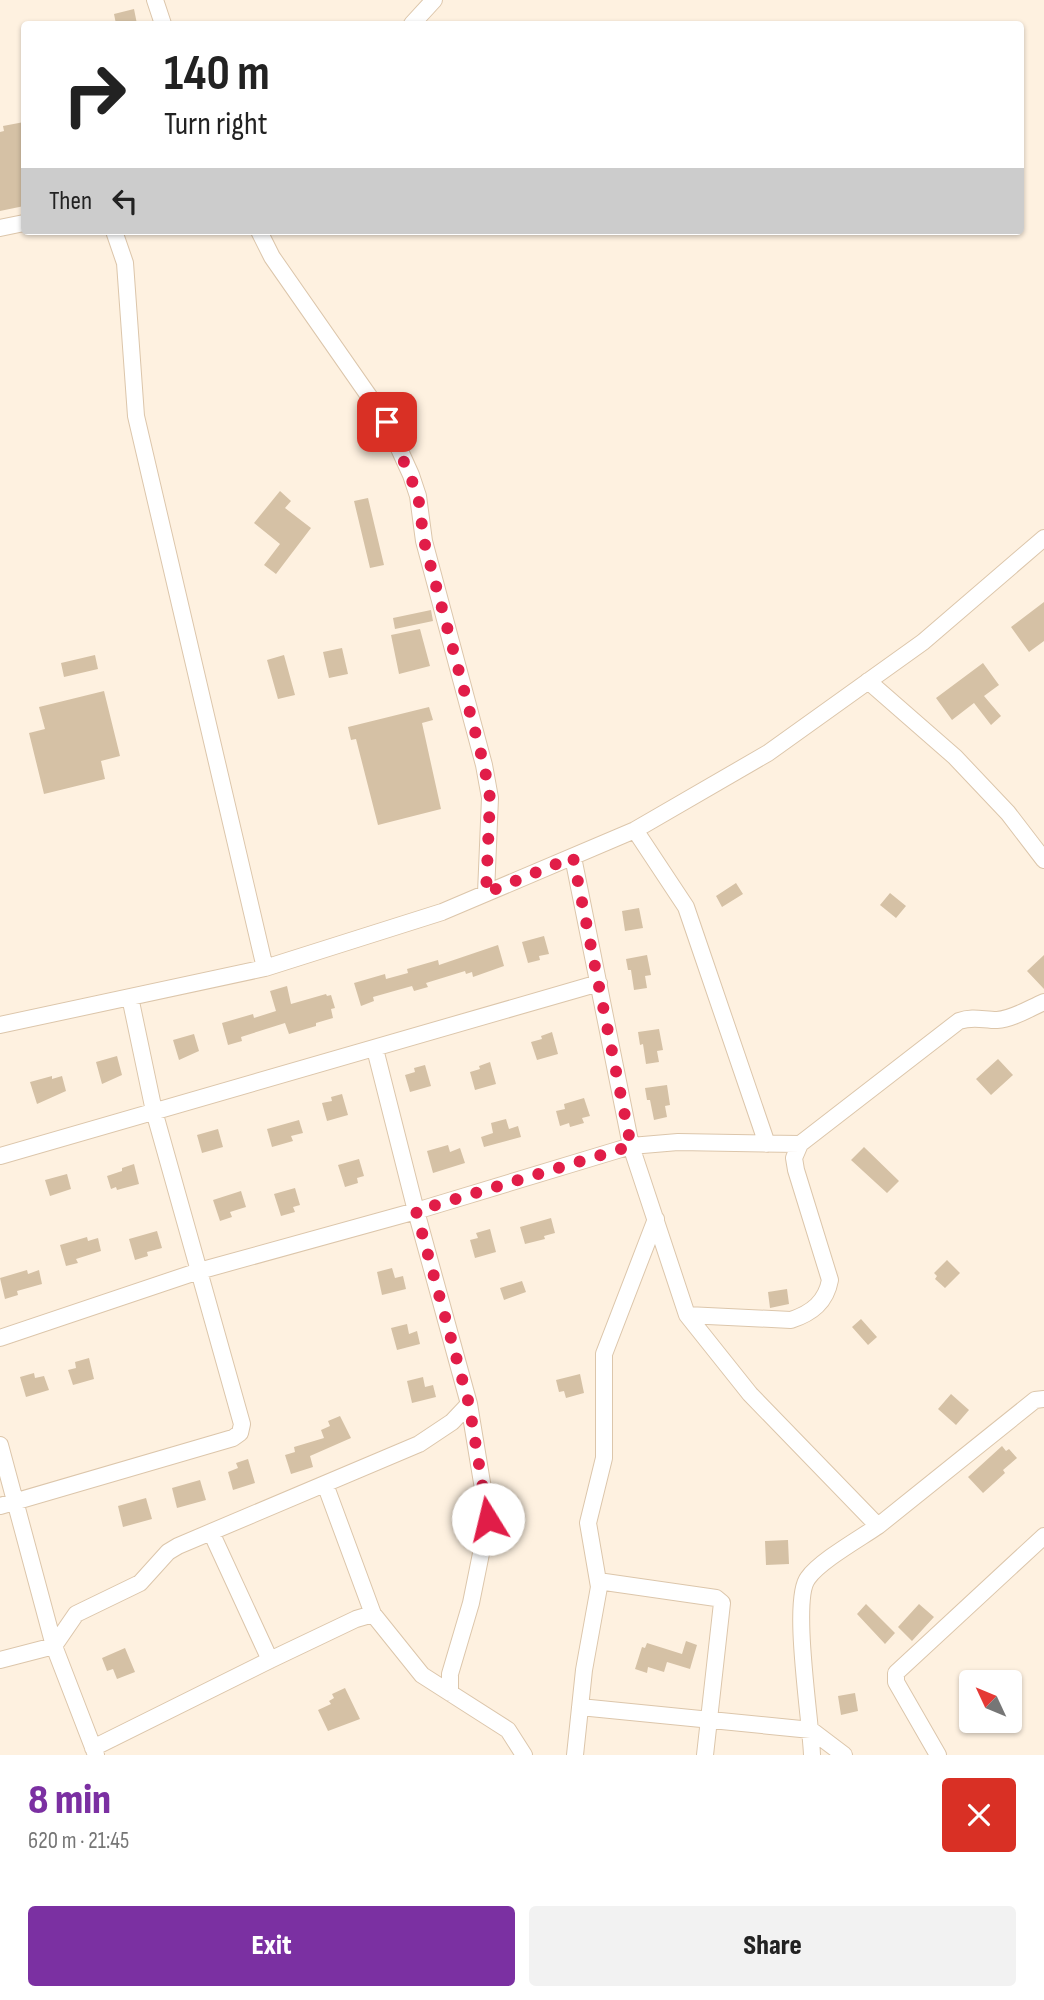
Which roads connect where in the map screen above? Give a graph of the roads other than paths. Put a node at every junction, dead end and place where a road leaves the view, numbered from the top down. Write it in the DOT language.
graph roads {
  1 [pos="155,0"];
  2 [pos="434,0"];
  3 [pos="162,21"];
  4 [pos="415,21"];
  5 [pos="21,224"];
  6 [pos="0,228"];
  7 [pos="115,235"];
  8 [pos="261,235"];
  9 [pos="1044,538"];
  10 [pos="868,681"];
  11 [pos="635,830"];
  12 [pos="573,857"];
  13 [pos="1044,860"];
  14 [pos="486,893"];
  15 [pos="265,968"];
  16 [pos="599,983"];
  17 [pos="130,997"];
  18 [pos="1044,1002"];
  19 [pos="0,1025"];
  20 [pos="375,1049"];
  21 [pos="154,1111"];
  22 [pos="767,1144"];
  23 [pos="800,1144"];
  24 [pos="631,1146"];
  25 [pos="0,1156"];
  26 [pos="416,1211"];
  27 [pos="656,1219"];
  28 [pos="199,1271"];
  29 [pos="687,1315"];
  30 [pos="0,1338"];
  31 [pos="1044,1399"];
  32 [pos="469,1404"];
  33 [pos="0,1445"];
  34 [pos="325,1484"];
  35 [pos="8,1504"];
  36 [pos="878,1526"];
  37 [pos="211,1532"];
  38 [pos="1044,1536"];
  39 [pos="598,1581"];
  40 [pos="373,1614"];
  41 [pos="54,1646"];
  42 [pos="0,1660"];
  43 [pos="270,1660"];
  44 [pos="450,1693"];
  45 [pos="580,1707"];
  46 [pos="708,1718"];
  47 [pos="811,1730"];
  48 [pos="95,1752"];
  49 [pos="524,1755"];
  50 [pos="575,1755"];
  51 [pos="705,1755"];
  52 [pos="812,1755"];
  53 [pos="844,1755"];
  54 [pos="937,1755"];
  1 -- 3 [label="street"];
  2 -- 4 [label="street"];
  5 -- 6 [label="street"];
  7 -- 15 [label="street"];
  8 -- 14 [label="street"];
  9 -- 10 [label="street"];
  10 -- 11 [label="street"];
  10 -- 13 [label="street"];
  11 -- 12 [label="street"];
  11 -- 22 [label="street"];
  12 -- 14 [label="street"];
  12 -- 16 [label="street"];
  14 -- 15 [label="street"];
  15 -- 17 [label="street"];
  16 -- 20 [label="street"];
  16 -- 24 [label="street"];
  17 -- 19 [label="street"];
  17 -- 21 [label="street"];
  18 -- 23 [label="street"];
  20 -- 21 [label="street"];
  20 -- 26 [label="street"];
  21 -- 25 [label="street"];
  21 -- 28 [label="street"];
  22 -- 23 [label="street"];
  22 -- 24 [label="street"];
  23 -- 29 [label="street"];
  24 -- 26 [label="street"];
  24 -- 27 [label="street"];
  26 -- 28 [label="street"];
  26 -- 32 [label="street"];
  27 -- 29 [label="street"];
  27 -- 39 [label="street"];
  28 -- 30 [label="street"];
  28 -- 35 [label="street"];
  29 -- 36 [label="street"];
  31 -- 36 [label="street"];
  32 -- 34 [label="street"];
  32 -- 44 [label="street"];
  33 -- 35 [label="street"];
  34 -- 37 [label="street"];
  34 -- 40 [label="street"];
  35 -- 41 [label="street"];
  36 -- 47 [label="street"];
  37 -- 41 [label="street"];
  37 -- 43 [label="street"];
  38 -- 54 [label="street"];
  39 -- 45 [label="street"];
  39 -- 46 [label="street"];
  40 -- 43 [label="street"];
  40 -- 44 [label="street"];
  41 -- 42 [label="street"];
  41 -- 48 [label="street"];
  43 -- 48 [label="street"];
  44 -- 49 [label="street"];
  45 -- 46 [label="street"];
  45 -- 50 [label="street"];
  46 -- 47 [label="street"];
  46 -- 51 [label="street"];
  47 -- 52 [label="street"];
  47 -- 53 [label="street"];
}
